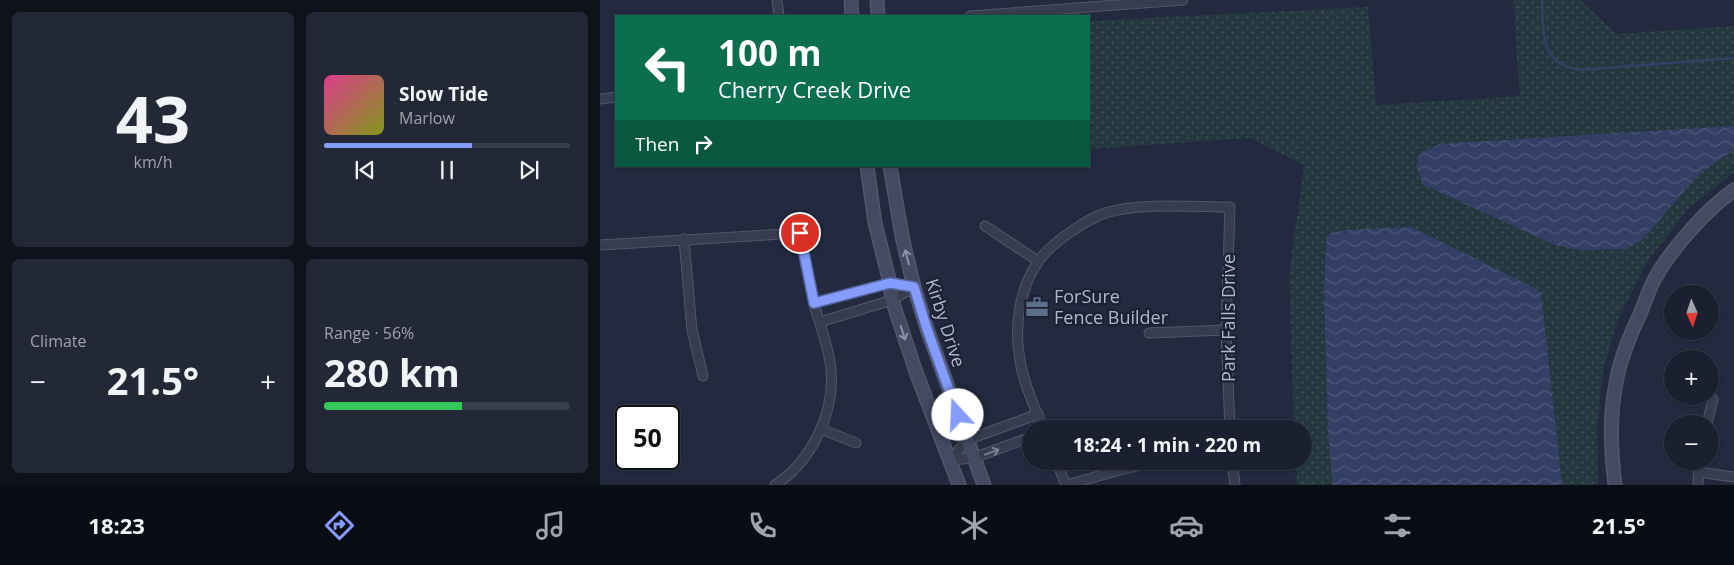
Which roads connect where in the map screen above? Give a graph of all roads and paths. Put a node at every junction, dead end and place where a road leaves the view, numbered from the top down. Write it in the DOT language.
graph roads {
  1 [pos="777,0"];
  2 [pos="851,0"];
  3 [pos="877,0"];
  4 [pos="1183,0"];
  5 [pos="778,15"];
  6 [pos="852,15"];
  7 [pos="878,15"];
  8 [pos="983,15"];
  9 [pos="615,97"];
  10 [pos="600,99"];
  11 [pos="867,167"];
  12 [pos="890,167"];
  13 [pos="1734,190"];
  14 [pos="985,226"];
  15 [pos="684,239"];
  16 [pos="600,245"];
  17 [pos="1038,261"];
  18 [pos="890,283"];
  19 [pos="914,287"];
  20 [pos="892,300"];
  21 [pos="814,303"];
  22 [pos="820,322"];
  23 [pos="1226,330"];
  24 [pos="1149,332"];
  25 [pos="703,376"];
  26 [pos="1038,414"];
  27 [pos="1040,420"];
  28 [pos="1230,420"];
  29 [pos="821,429"];
  30 [pos="967,440"];
  31 [pos="1022,440"];
  32 [pos="856,444"];
  33 [pos="974,458"];
  34 [pos="951,460"];
  35 [pos="1060,470"];
  36 [pos="1120,470"];
  37 [pos="1233,470"];
  38 [pos="1698,472"];
  39 [pos="1734,477"];
  40 [pos="775,485"];
  41 [pos="959,485"];
  42 [pos="984,485"];
  43 [pos="1066,485"];
  44 [pos="1235,485"];
  45 [pos="1615,485"];
  46 [pos="1698,485"];
  1 -- 5 [label="street"];
  2 -- 6 [label="main road"];
  3 -- 7 [label="main road"];
  4 -- 8 [label="street"];
  9 -- 10 [label="street"];
  11 -- 18 [label="main road"];
  19 -- 12 [label="main road, Kirby Drive, one-way"];
  13 -- 45 [label="main road"];
  14 -- 17 [label="street"];
  15 -- 16 [label="street"];
  15 -- 21 [label="street"];
  15 -- 25 [label="street"];
  17 -- 23 [label="street, Park Falls Drive"];
  17 -- 26 [label="street"];
  18 -- 19 [label="street"];
  18 -- 20 [label="main road"];
  18 -- 21 [label="street"];
  19 -- 20 [label="street"];
  19 -- 30 [label="main road, Kirby Drive"];
  20 -- 22 [label="street"];
  20 -- 34 [label="main road, one-way"];
  21 -- 22 [label="street"];
  22 -- 29 [label="street"];
  23 -- 24 [label="street"];
  23 -- 28 [label="street, Park Falls Drive"];
  26 -- 27 [label="street"];
  26 -- 30 [label="street"];
  29 -- 32 [label="street"];
  29 -- 40 [label="street"];
  30 -- 33 [label="main road, Kirby Drive"];
  30 -- 34 [label="street"];
  33 -- 31 [label="street, one-way"];
  33 -- 34 [label="street"];
  33 -- 42 [label="main road, Kirby Drive"];
  34 -- 41 [label="main road"];
  35 -- 43 [label="street"];
  36 -- 43 [label="street"];
  37 -- 44 [label="street"];
  38 -- 39 [label="street"];
  38 -- 46 [label="street"];
}
